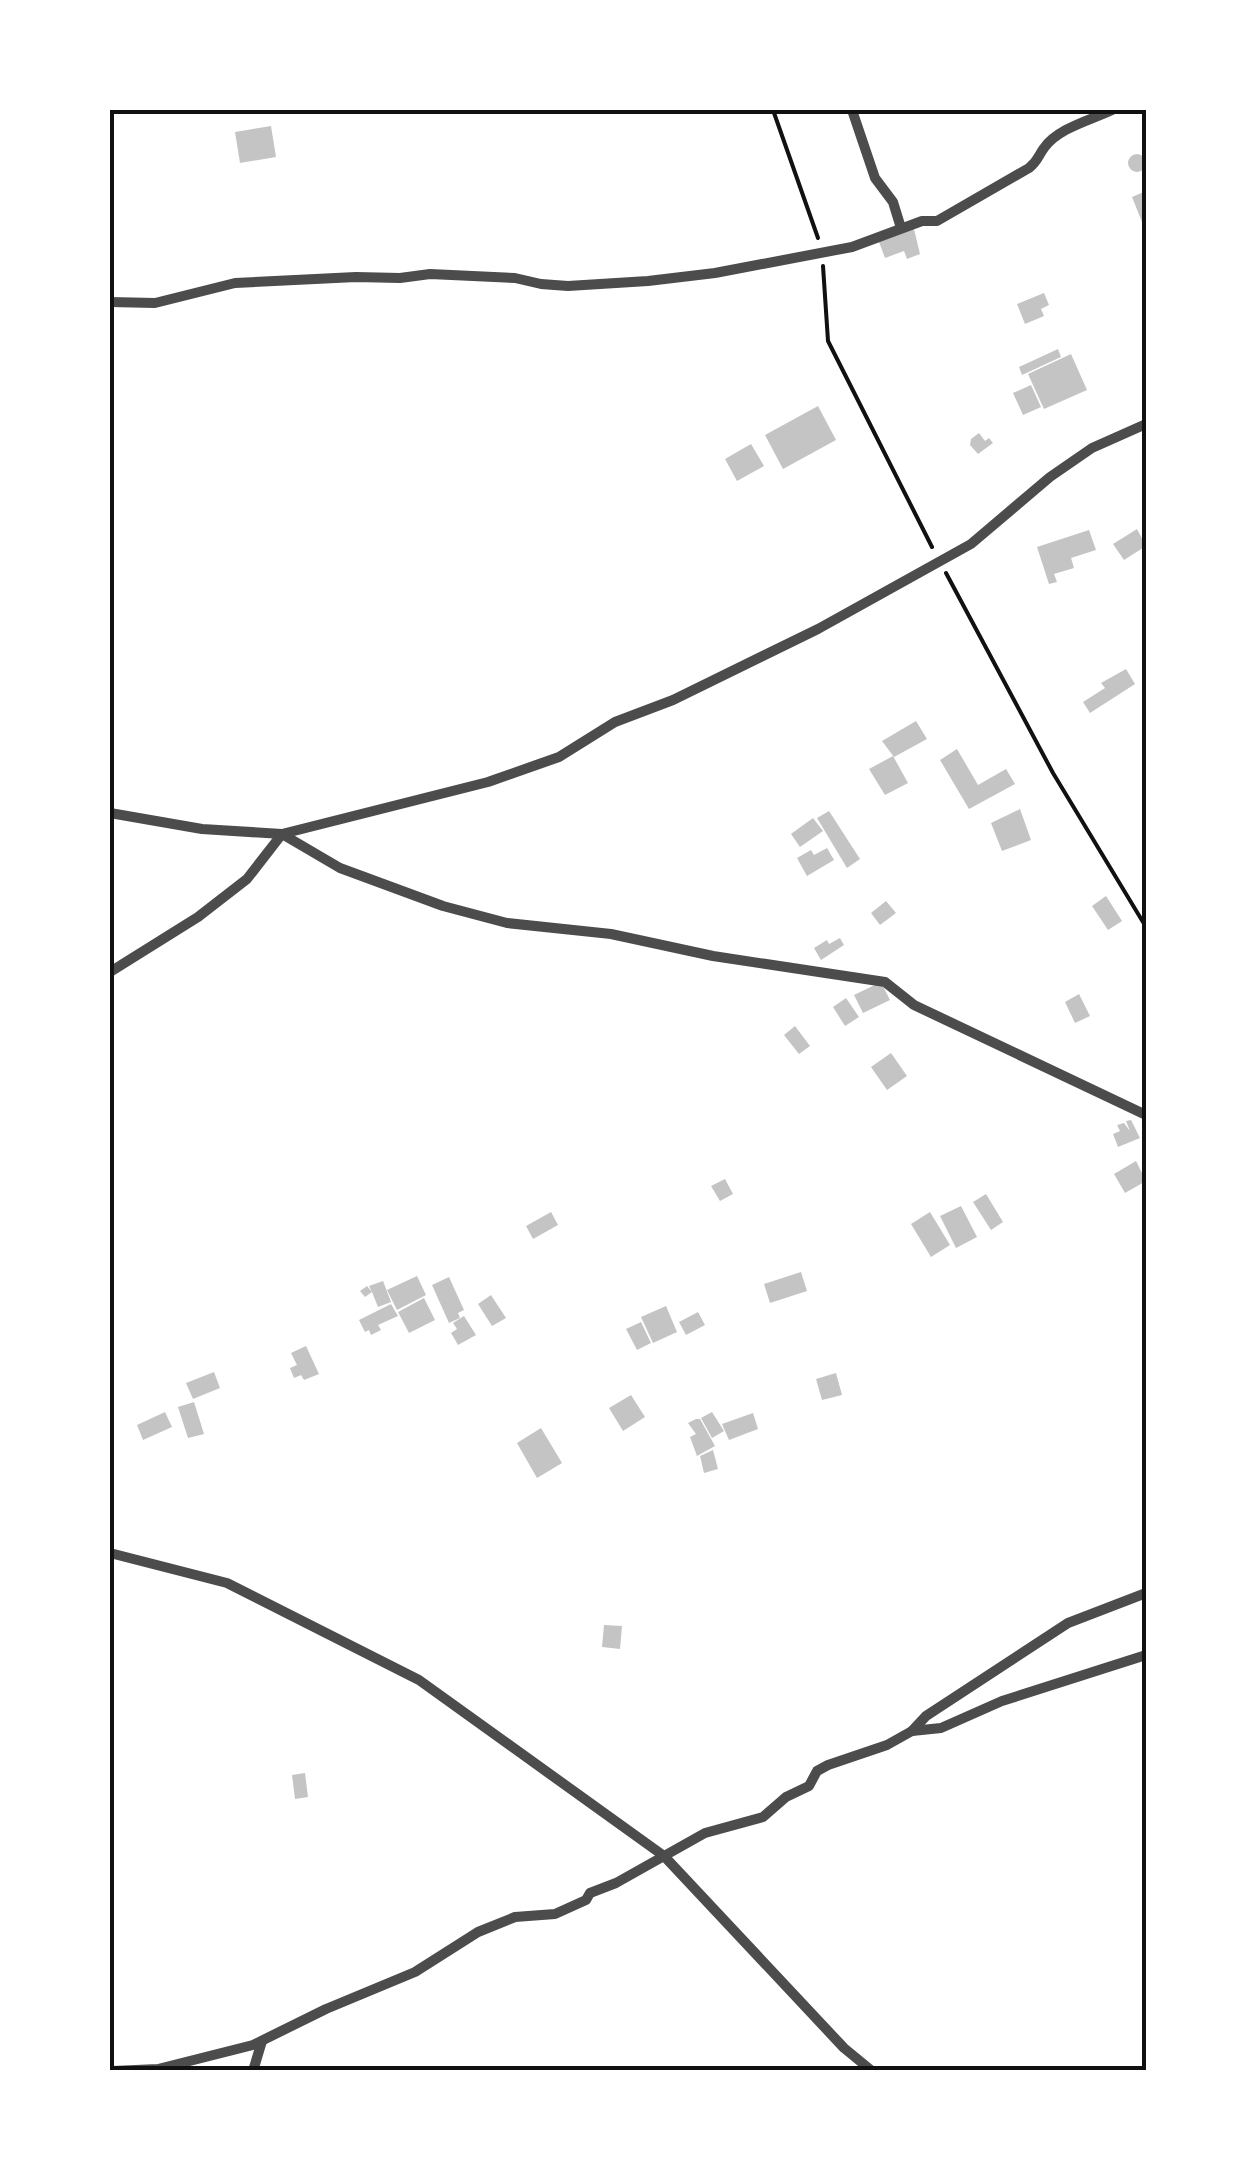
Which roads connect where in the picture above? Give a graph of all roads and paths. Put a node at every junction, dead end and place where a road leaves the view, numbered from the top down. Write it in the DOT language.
graph roads {
  1 [pos="774,110"];
  2 [pos="852,110"];
  3 [pos="1112,110"];
  4 [pos="900,228"];
  5 [pos="822,252"];
  6 [pos="110,302"];
  7 [pos="1146,424"];
  8 [pos="939,561"];
  9 [pos="110,813"];
  10 [pos="282,834"];
  11 [pos="1146,927"];
  12 [pos="110,972"];
  13 [pos="1146,1115"];
  14 [pos="110,1552"];
  15 [pos="1146,1593"];
  16 [pos="1146,1655"];
  17 [pos="912,1731"];
  18 [pos="664,1856"];
  19 [pos="262,2041"];
  20 [pos="113,2071"];
  21 [pos="252,2071"];
  22 [pos="872,2071"];
  1 -- 5 [label="path"];
  2 -- 4 [label="street"];
  3 -- 4 [label="street"];
  4 -- 5 [label="street"];
  5 -- 6 [label="street"];
  5 -- 8 [label="path"];
  7 -- 8 [label="street"];
  8 -- 10 [label="street"];
  8 -- 11 [label="path"];
  9 -- 10 [label="street"];
  10 -- 12 [label="street"];
  10 -- 13 [label="street"];
  14 -- 18 [label="street"];
  15 -- 17 [label="street"];
  16 -- 17 [label="street"];
  17 -- 18 [label="street"];
  18 -- 19 [label="street"];
  18 -- 22 [label="street"];
  19 -- 20 [label="street"];
  19 -- 21 [label="street"];
}
